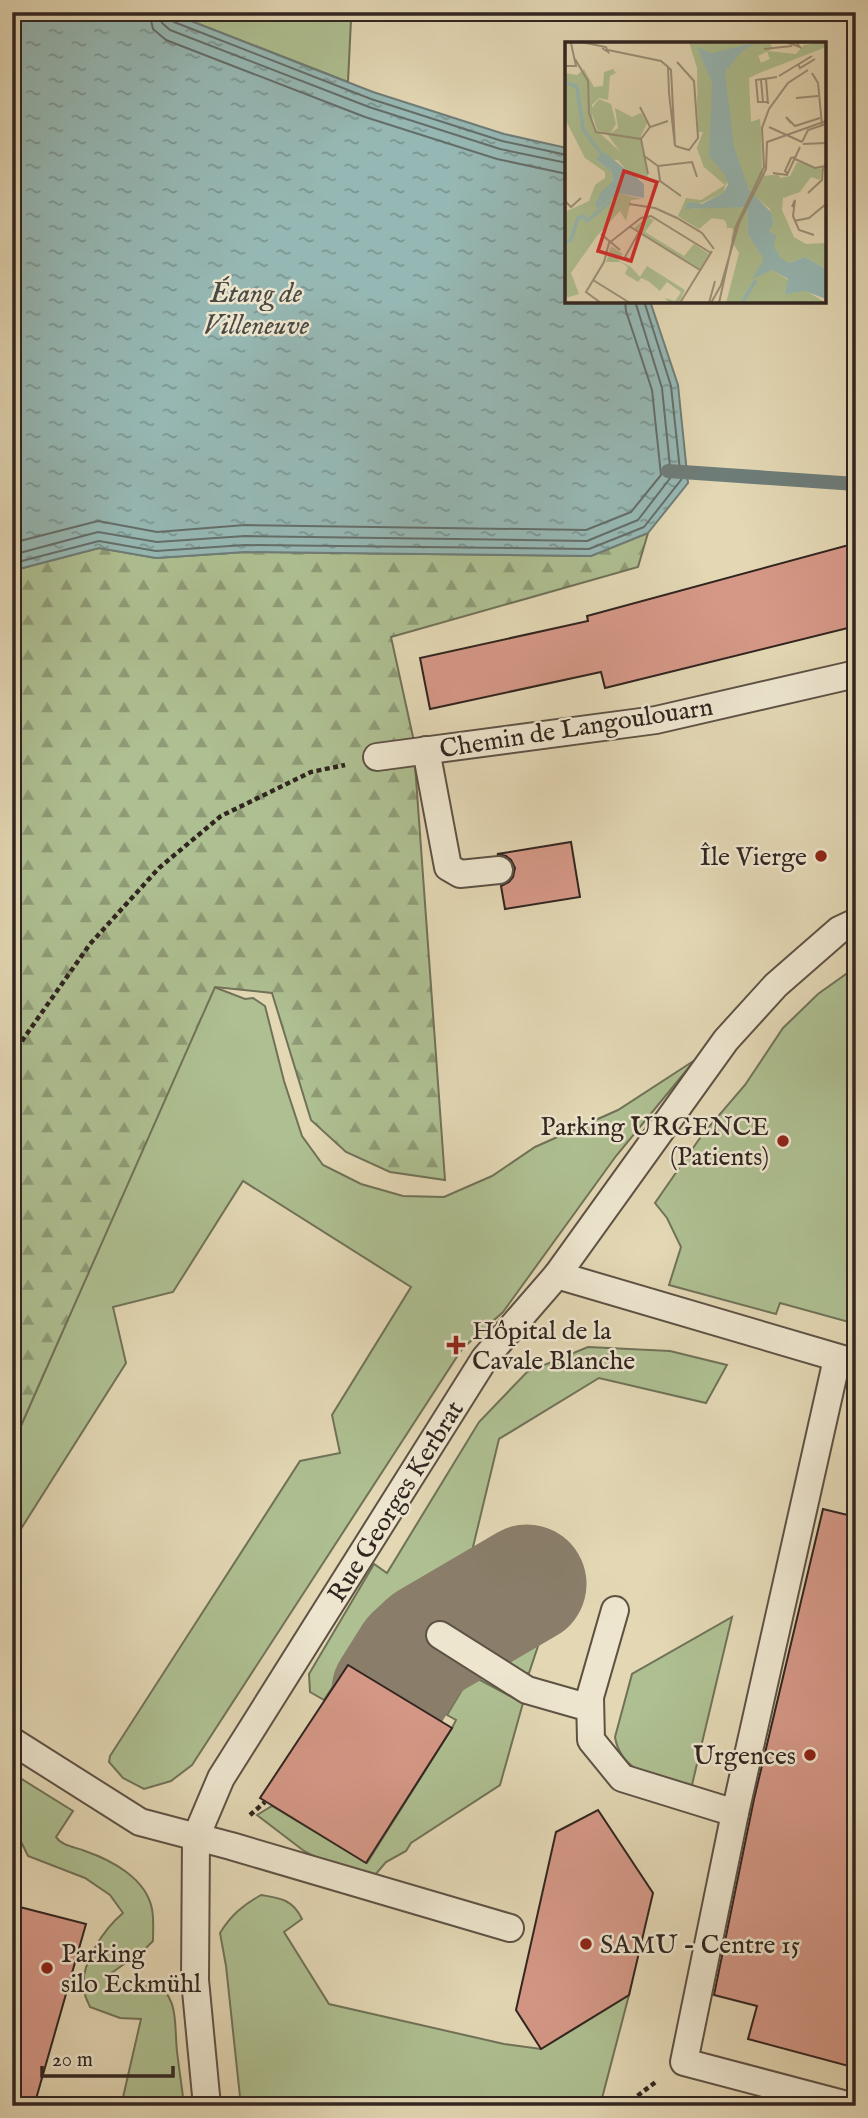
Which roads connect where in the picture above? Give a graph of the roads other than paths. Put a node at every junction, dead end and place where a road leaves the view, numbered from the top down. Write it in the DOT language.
graph roads {
  1 [pos="856,674"];
  2 [pos="426,750"];
  3 [pos="377,757"];
  4 [pos="499,870"];
  5 [pos="856,922"];
  6 [pos="557,1275"];
  7 [pos="846,1361"];
  8 [pos="615,1610"];
  9 [pos="440,1635"];
  10 [pos="590,1708"];
  11 [pos="12,1741"];
  12 [pos="735,1813"];
  13 [pos="196,1837"];
  14 [pos="510,1928"];
  15 [pos="847,2105"];
  16 [pos="207,2106"];
  1 -- 2 [label="lane, Chemin de Langoulouarn"];
  2 -- 3 [label="lane, Chemin de Langoulouarn"];
  2 -- 4 [label="lane"];
  5 -- 6 [label="lane, Rue Georges Kerbrat"];
  6 -- 7 [label="lane"];
  6 -- 13 [label="lane, Rue Georges Kerbrat"];
  7 -- 12 [label="lane"];
  8 -- 10 [label="lane"];
  9 -- 10 [label="lane"];
  10 -- 12 [label="lane"];
  11 -- 13 [label="lane"];
  12 -- 15 [label="lane"];
  13 -- 14 [label="lane"];
  13 -- 16 [label="lane, Rue Georges Kerbrat"];
}
